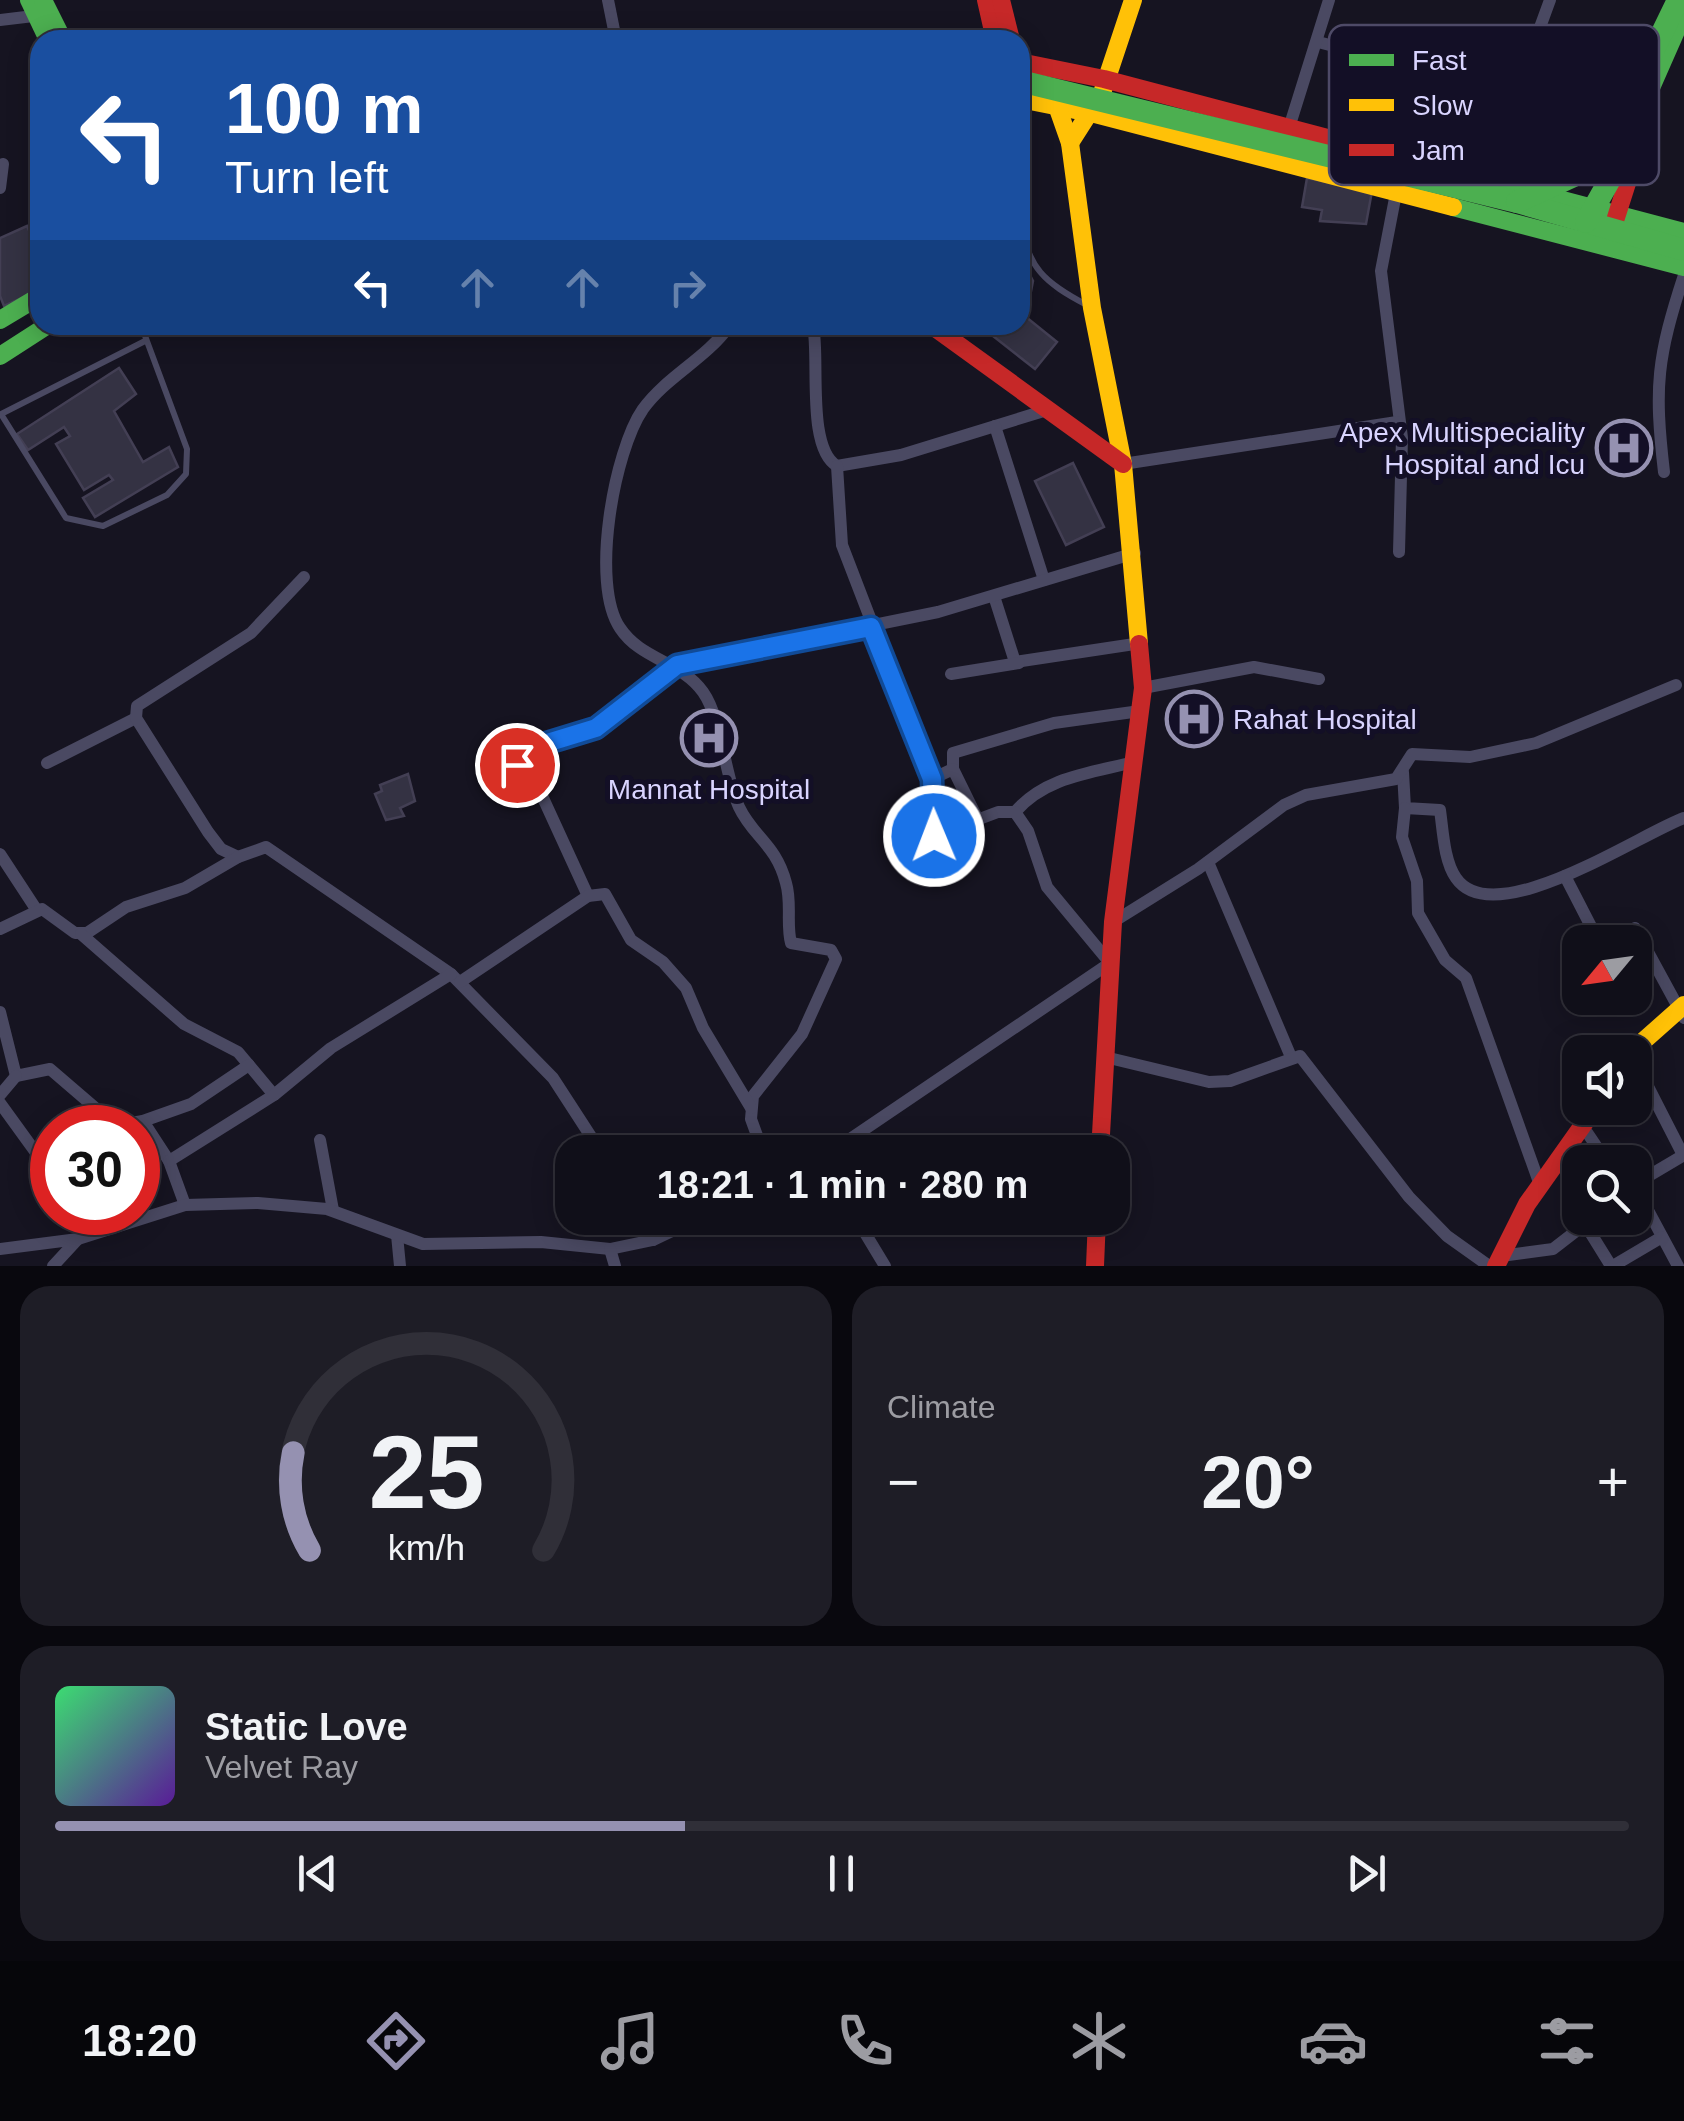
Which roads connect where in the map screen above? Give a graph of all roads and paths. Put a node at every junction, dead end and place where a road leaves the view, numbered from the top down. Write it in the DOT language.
graph roads {
  1 [pos="608,0"];
  2 [pos="986,0"];
  3 [pos="1002,0"];
  4 [pos="1133,0"];
  5 [pos="1329,0"];
  6 [pos="1550,0"];
  7 [pos="1666,0"];
  8 [pos="1678,0"];
  9 [pos="40,7"];
  10 [pos="1684,13"];
  11 [pos="0,20"];
  12 [pos="1541,25"];
  13 [pos="1656,25"];
  14 [pos="56,30"];
  15 [pos="614,30"];
  16 [pos="993,30"];
  17 [pos="1009,30"];
  18 [pos="1659,39"];
  19 [pos="1684,41"];
  20 [pos="1318,42"];
  21 [pos="1329,45"];
  22 [pos="1030,64"];
  23 [pos="1069,70"];
  24 [pos="1659,70"];
  25 [pos="1112,81"];
  26 [pos="1030,83"];
  27 [pos="1659,95"];
  28 [pos="1030,101"];
  29 [pos="1056,106"];
  30 [pos="1095,114"];
  31 [pos="1288,131"];
  32 [pos="1329,142"];
  33 [pos="1070,143"];
  34 [pos="1329,152"];
  35 [pos="1279,161"];
  36 [pos="4,164"];
  37 [pos="1329,174"];
  38 [pos="1373,185"];
  39 [pos="1398,185"];
  40 [pos="1470,185"];
  41 [pos="1480,185"];
  42 [pos="1510,185"];
  43 [pos="1538,185"];
  44 [pos="1591,185"];
  45 [pos="1603,185"];
  46 [pos="1627,185"];
  47 [pos="0,188"];
  48 [pos="1396,191"];
  49 [pos="1509,194"];
  50 [pos="1580,212"];
  51 [pos="1618,215"];
  52 [pos="1684,232"];
  53 [pos="1562,233"];
  54 [pos="1606,245"];
  55 [pos="1684,250"];
  56 [pos="1030,255"];
  57 [pos="1684,267"];
  58 [pos="1684,275"];
  59 [pos="30,302"];
  60 [pos="1092,308"];
  61 [pos="30,318"];
  62 [pos="0,320"];
  63 [pos="0,335"];
  64 [pos="33,335"];
  65 [pos="143,335"];
  66 [pos="722,335"];
  67 [pos="815,335"];
  68 [pos="945,335"];
  69 [pos="144,341"];
  70 [pos="0,356"];
  71 [pos="1046,410"];
  72 [pos="1397,422"];
  73 [pos="995,426"];
  74 [pos="1123,464"];
  75 [pos="838,466"];
  76 [pos="1664,472"];
  77 [pos="1399,552"];
  78 [pos="1134,553"];
  79 [pos="304,576"];
  80 [pos="1044,580"];
  81 [pos="994,596"];
  82 [pos="871,627"];
  83 [pos="1140,643"];
  84 [pos="1019,663"];
  85 [pos="677,665"];
  86 [pos="951,674"];
  87 [pos="1319,679"];
  88 [pos="1676,684"];
  89 [pos="1142,699"];
  90 [pos="136,718"];
  91 [pos="1134,762"];
  92 [pos="47,763"];
  93 [pos="953,769"];
  94 [pos="1403,772"];
  95 [pos="932,779"];
  96 [pos="1405,808"];
  97 [pos="1014,812"];
  98 [pos="1684,818"];
  99 [pos="978,820"];
  100 [pos="0,854"];
  101 [pos="238,856"];
  102 [pos="1208,862"];
  103 [pos="1565,876"];
  104 [pos="588,896"];
  105 [pos="36,909"];
  106 [pos="1112,922"];
  107 [pos="1590,925"];
  108 [pos="0,929"];
  109 [pos="81,934"];
  110 [pos="1652,957"];
  111 [pos="1110,963"];
  112 [pos="455,978"];
  113 [pos="1683,1011"];
  114 [pos="0,1012"];
  115 [pos="1652,1035"];
  116 [pos="1291,1056"];
  117 [pos="1105,1057"];
  118 [pos="249,1066"];
  119 [pos="16,1076"];
  120 [pos="274,1094"];
  121 [pos="1652,1094"];
  122 [pos="0,1095"];
  123 [pos="0,1103"];
  124 [pos="86,1105"];
  125 [pos="750,1108"];
  126 [pos="160,1115"];
  127 [pos="1582,1125"];
  128 [pos="590,1135"];
  129 [pos="755,1135"];
  130 [pos="856,1135"];
  131 [pos="1100,1135"];
  132 [pos="320,1140"];
  133 [pos="30,1144"];
  134 [pos="160,1148"];
  135 [pos="1683,1155"];
  136 [pos="169,1161"];
  137 [pos="1652,1174"];
  138 [pos="1540,1185"];
  139 [pos="185,1206"];
  140 [pos="332,1210"];
  141 [pos="1652,1218"];
  142 [pos="397,1235"];
  143 [pos="649,1235"];
  144 [pos="663,1235"];
  145 [pos="866,1235"];
  146 [pos="1096,1235"];
  147 [pos="1570,1235"];
  148 [pos="1596,1235"];
  149 [pos="1662,1237"];
  150 [pos="78,1239"];
  151 [pos="652,1240"];
  152 [pos="0,1249"];
  153 [pos="610,1249"];
  154 [pos="1549,1251"];
  155 [pos="1495,1263"];
  156 [pos="53,1266"];
  157 [pos="400,1266"];
  158 [pos="614,1266"];
  159 [pos="885,1266"];
  160 [pos="1094,1266"];
  161 [pos="1558,1266"];
  162 [pos="1612,1266"];
  163 [pos="1678,1266"];
  1 -- 15 [label="street"];
  2 -- 16 [label="main road"];
  3 -- 17 [label="main road"];
  4 -- 25 [label="main road"];
  5 -- 20 [label="street"];
  6 -- 12 [label="street"];
  7 -- 13 [label="main road"];
  8 -- 18 [label="main road, bridge"];
  9 -- 11 [label="street"];
  9 -- 14 [label="main road"];
  10 -- 24 [label="main road, bridge"];
  19 -- 27 [label="main road"];
  20 -- 21 [label="street"];
  20 -- 31 [label="street"];
  22 -- 23 [label="main road"];
  23 -- 25 [label="main road"];
  23 -- 29 [label="main road"];
  25 -- 30 [label="main road"];
  25 -- 31 [label="main road"];
  26 -- 34 [label="main road, bridge"];
  28 -- 29 [label="main road"];
  29 -- 30 [label="main road"];
  29 -- 33 [label="main road"];
  30 -- 33 [label="main road"];
  30 -- 35 [label="main road"];
  31 -- 32 [label="main road"];
  31 -- 35 [label="street"];
  33 -- 60 [label="main road"];
  35 -- 37 [label="main road"];
  36 -- 47 [label="street"];
  38 -- 48 [label="main road"];
  39 -- 48 [label="street"];
  40 -- 49 [label="main road, bridge"];
  41 -- 49 [label="main road"];
  42 -- 49 [label="street"];
  43 -- 49 [label="main road, bridge"];
  44 -- 50 [label="main road"];
  45 -- 50 [label="main road, bridge"];
  46 -- 51 [label="main road"];
  48 -- 53 [label="main road"];
  48 -- 72 [label="street"];
  49 -- 50 [label="main road, bridge"];
  50 -- 51 [label="main road"];
  50 -- 53 [label="main road"];
  50 -- 55 [label="main road, bridge"];
  51 -- 52 [label="main road"];
  51 -- 54 [label="main road"];
  53 -- 54 [label="main road"];
  54 -- 57 [label="main road"];
  56 -- 60 [label="lane"];
  58 -- 76 [label="street"];
  59 -- 62 [label="main road"];
  60 -- 74 [label="main road"];
  61 -- 63 [label="main road"];
  64 -- 70 [label="main road"];
  65 -- 69 [label="lane"];
  66 -- 85 [label="street"];
  67 -- 75 [label="street"];
  68 -- 71 [label="main road"];
  69 -- 69 [label="lane"];
  71 -- 73 [label="street"];
  71 -- 74 [label="main road"];
  72 -- 74 [label="street"];
  72 -- 77 [label="street"];
  73 -- 75 [label="street"];
  73 -- 80 [label="street"];
  74 -- 78 [label="main road"];
  75 -- 82 [label="street"];
  78 -- 80 [label="street"];
  78 -- 83 [label="main road"];
  79 -- 90 [label="street"];
  80 -- 81 [label="street"];
  81 -- 82 [label="street"];
  81 -- 84 [label="street"];
  82 -- 85 [label="street"];
  82 -- 95 [label="street"];
  83 -- 84 [label="street"];
  83 -- 89 [label="main road"];
  84 -- 86 [label="street"];
  85 -- 104 [label="street"];
  85 -- 125 [label="street"];
  87 -- 89 [label="street"];
  88 -- 94 [label="street"];
  89 -- 91 [label="main road"];
  89 -- 93 [label="street"];
  90 -- 92 [label="street"];
  90 -- 101 [label="street"];
  91 -- 97 [label="street"];
  91 -- 106 [label="main road"];
  93 -- 95 [label="street"];
  93 -- 99 [label="street"];
  94 -- 96 [label="street"];
  94 -- 102 [label="street"];
  95 -- 99 [label="street"];
  96 -- 103 [label="street"];
  96 -- 138 [label="street"];
  97 -- 99 [label="street"];
  97 -- 111 [label="street"];
  98 -- 103 [label="street"];
  100 -- 105 [label="street"];
  101 -- 109 [label="street"];
  101 -- 112 [label="street"];
  102 -- 106 [label="street"];
  102 -- 116 [label="street"];
  103 -- 107 [label="street"];
  104 -- 112 [label="street"];
  104 -- 125 [label="street"];
  105 -- 108 [label="street"];
  105 -- 109 [label="street"];
  106 -- 111 [label="main road"];
  109 -- 118 [label="street"];
  110 -- 113 [label="street"];
  111 -- 117 [label="main road"];
  111 -- 130 [label="street"];
  112 -- 120 [label="street"];
  112 -- 128 [label="street"];
  113 -- 115 [label="main road"];
  114 -- 119 [label="street"];
  116 -- 117 [label="street"];
  116 -- 155 [label="street"];
  117 -- 131 [label="main road"];
  118 -- 120 [label="street"];
  118 -- 126 [label="street"];
  119 -- 122 [label="street"];
  119 -- 124 [label="street"];
  120 -- 136 [label="street"];
  121 -- 135 [label="street"];
  123 -- 133 [label="street"];
  125 -- 129 [label="street"];
  127 -- 138 [label="main road"];
  132 -- 140 [label="street"];
  134 -- 136 [label="street"];
  135 -- 137 [label="street"];
  136 -- 139 [label="street"];
  138 -- 155 [label="main road"];
  139 -- 140 [label="street"];
  139 -- 150 [label="street"];
  140 -- 142 [label="street"];
  141 -- 149 [label="street"];
  142 -- 153 [label="street"];
  142 -- 157 [label="street"];
  143 -- 151 [label="street"];
  144 -- 151 [label="street"];
  145 -- 159 [label="street"];
  146 -- 160 [label="main road"];
  147 -- 154 [label="street"];
  148 -- 162 [label="street"];
  149 -- 162 [label="street"];
  149 -- 163 [label="street"];
  150 -- 152 [label="street"];
  150 -- 156 [label="street"];
  151 -- 153 [label="street"];
  153 -- 158 [label="street"];
  154 -- 155 [label="street"];
  154 -- 161 [label="street"];
}
